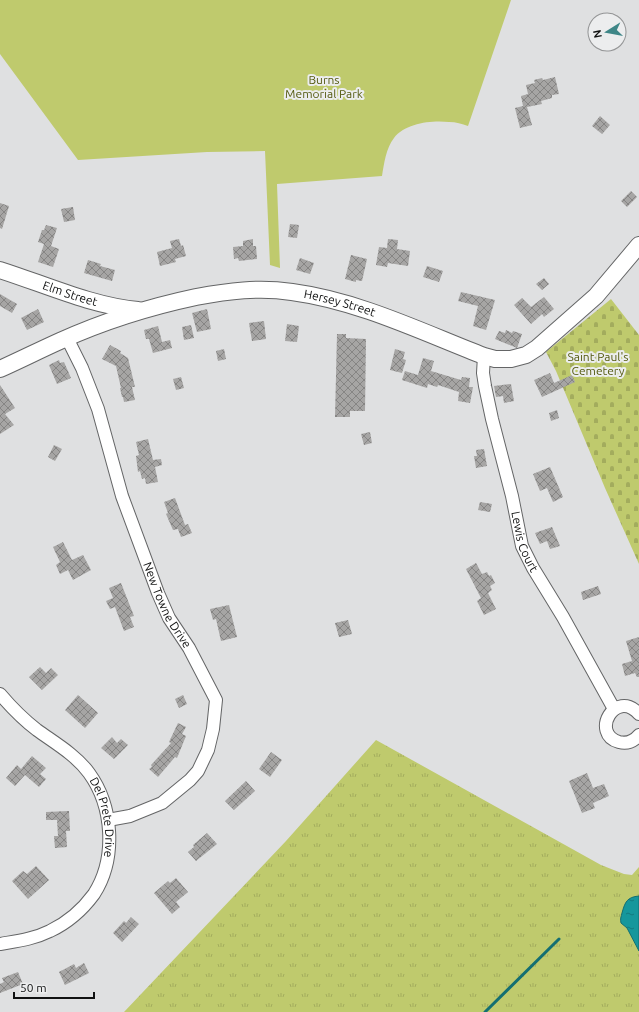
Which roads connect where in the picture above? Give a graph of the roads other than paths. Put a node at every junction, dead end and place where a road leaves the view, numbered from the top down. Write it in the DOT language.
graph roads {
  1 [pos="639,245"];
  2 [pos="0,270"];
  3 [pos="93,301"];
  4 [pos="141,310"];
  5 [pos="89,329"];
  6 [pos="67,338"];
  7 [pos="484,356"];
  8 [pos="0,369"];
  9 [pos="0,694"];
  10 [pos="614,709"];
  11 [pos="639,714"];
  12 [pos="639,735"];
  13 [pos="108,820"];
  14 [pos="0,944"];
  1 -- 7 [label="street, Hersey Street"];
  2 -- 3 [label="street, Elm Street"];
  3 -- 4 [label="street, Elm Street"];
  3 -- 5 [label="street"];
  4 -- 5 [label="street, Hersey Street"];
  4 -- 7 [label="street, Hersey Street"];
  5 -- 6 [label="street, Hersey Street"];
  6 -- 8 [label="street, Hersey Street"];
  6 -- 13 [label="street, New Towne Drive"];
  7 -- 10 [label="street, Lewis Court"];
  9 -- 13 [label="street, Del Prete Drive"];
  10 -- 11 [label="street"];
  10 -- 12 [label="street"];
  13 -- 14 [label="street, Del Prete Drive"];
}
